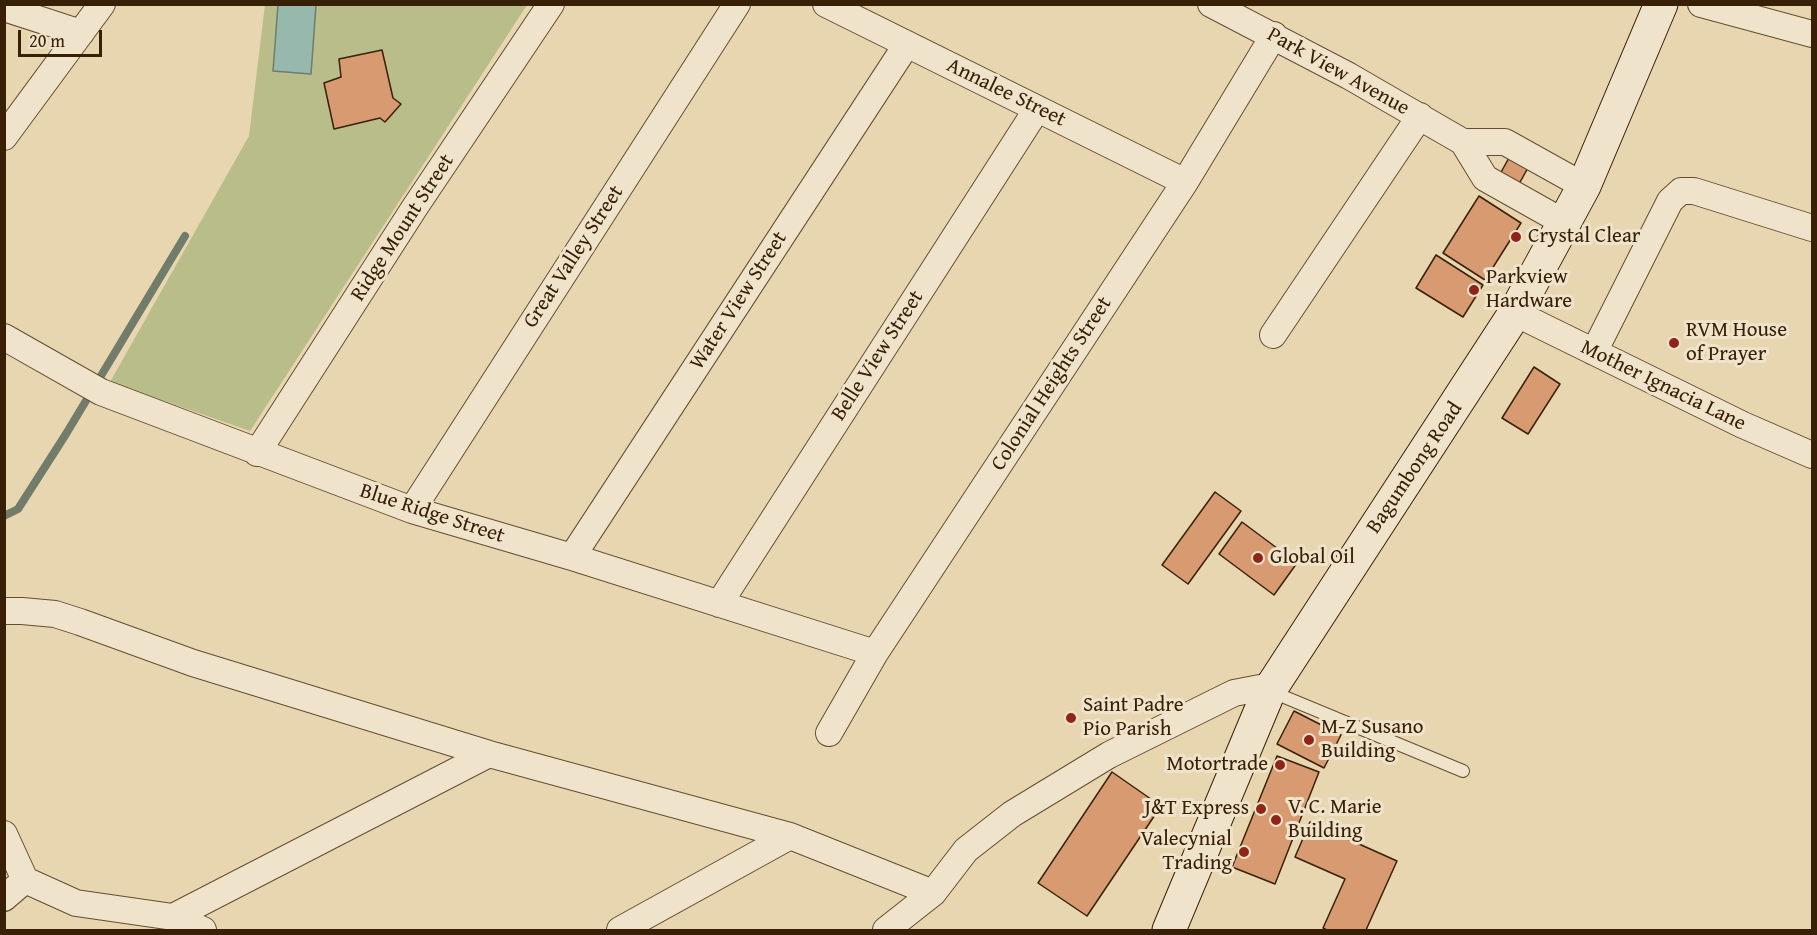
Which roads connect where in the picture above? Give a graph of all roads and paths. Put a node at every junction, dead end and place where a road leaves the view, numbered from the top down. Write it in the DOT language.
graph roads {
  1 [pos="102,4"];
  2 [pos="551,4"];
  3 [pos="737,4"];
  4 [pos="826,4"];
  5 [pos="1211,4"];
  6 [pos="1661,4"];
  7 [pos="1701,4"];
  8 [pos="4,8"];
  9 [pos="81,33"];
  10 [pos="1812,34"];
  11 [pos="1274,36"];
  12 [pos="907,44"];
  13 [pos="1037,109"];
  14 [pos="1420,117"];
  15 [pos="4,137"];
  16 [pos="1463,142"];
  17 [pos="1185,182"];
  18 [pos="1584,186"];
  19 [pos="1565,223"];
  20 [pos="1812,228"];
  21 [pos="1515,313"];
  22 [pos="1273,335"];
  23 [pos="4,337"];
  24 [pos="1594,352"];
  25 [pos="257,453"];
  26 [pos="1812,455"];
  27 [pos="412,510"];
  28 [pos="572,557"];
  29 [pos="719,604"];
  30 [pos="4,611"];
  31 [pos="875,653"];
  32 [pos="1269,691"];
  33 [pos="830,733"];
  34 [pos="489,754"];
  35 [pos="1463,771"];
  36 [pos="4,834"];
  37 [pos="790,836"];
  38 [pos="25,880"];
  39 [pos="933,893"];
  40 [pos="4,898"];
  41 [pos="173,917"];
  42 [pos="1173,929"];
  43 [pos="203,930"];
  44 [pos="620,930"];
  45 [pos="886,930"];
  1 -- 9 [label="street"];
  2 -- 25 [label="street, Ridge Mount Street"];
  3 -- 27 [label="street, Great Valley Street"];
  4 -- 12 [label="street, Annalee Street"];
  5 -- 11 [label="street, Park View Avenue"];
  6 -- 18 [label="main road, Bagumbong Road"];
  7 -- 10 [label="street"];
  8 -- 9 [label="street"];
  9 -- 15 [label="street"];
  11 -- 14 [label="street, Park View Avenue"];
  11 -- 17 [label="street, Colonial Heights Street"];
  12 -- 13 [label="street, Annalee Street"];
  12 -- 28 [label="street, Water View Street"];
  13 -- 17 [label="street, Annalee Street"];
  13 -- 29 [label="street, Belle View Street"];
  14 -- 16 [label="street, Park View Avenue"];
  14 -- 22 [label="street"];
  16 -- 18 [label="street"];
  16 -- 19 [label="street, Park View Avenue"];
  17 -- 31 [label="street, Colonial Heights Street"];
  18 -- 19 [label="main road, Bagumbong Road"];
  19 -- 21 [label="main road, Bagumbong Road"];
  20 -- 24 [label="street"];
  21 -- 24 [label="street, Mother Ignacia Lane"];
  21 -- 32 [label="main road, Bagumbong Road"];
  23 -- 25 [label="street, Blue Ridge Street"];
  24 -- 26 [label="street, Mother Ignacia Lane"];
  25 -- 27 [label="street, Blue Ridge Street"];
  27 -- 28 [label="street, Blue Ridge Street"];
  28 -- 29 [label="street, Blue Ridge Street"];
  29 -- 31 [label="street, Blue Ridge Street"];
  30 -- 34 [label="street"];
  31 -- 33 [label="street, Colonial Heights Street"];
  32 -- 35 [label="lane"];
  32 -- 39 [label="street"];
  32 -- 42 [label="main road, Bagumbong Road"];
  34 -- 37 [label="street"];
  34 -- 41 [label="street"];
  36 -- 38 [label="street"];
  37 -- 39 [label="street"];
  37 -- 44 [label="street"];
  38 -- 40 [label="street"];
  38 -- 41 [label="street"];
  39 -- 45 [label="street"];
  41 -- 43 [label="street"];
}
